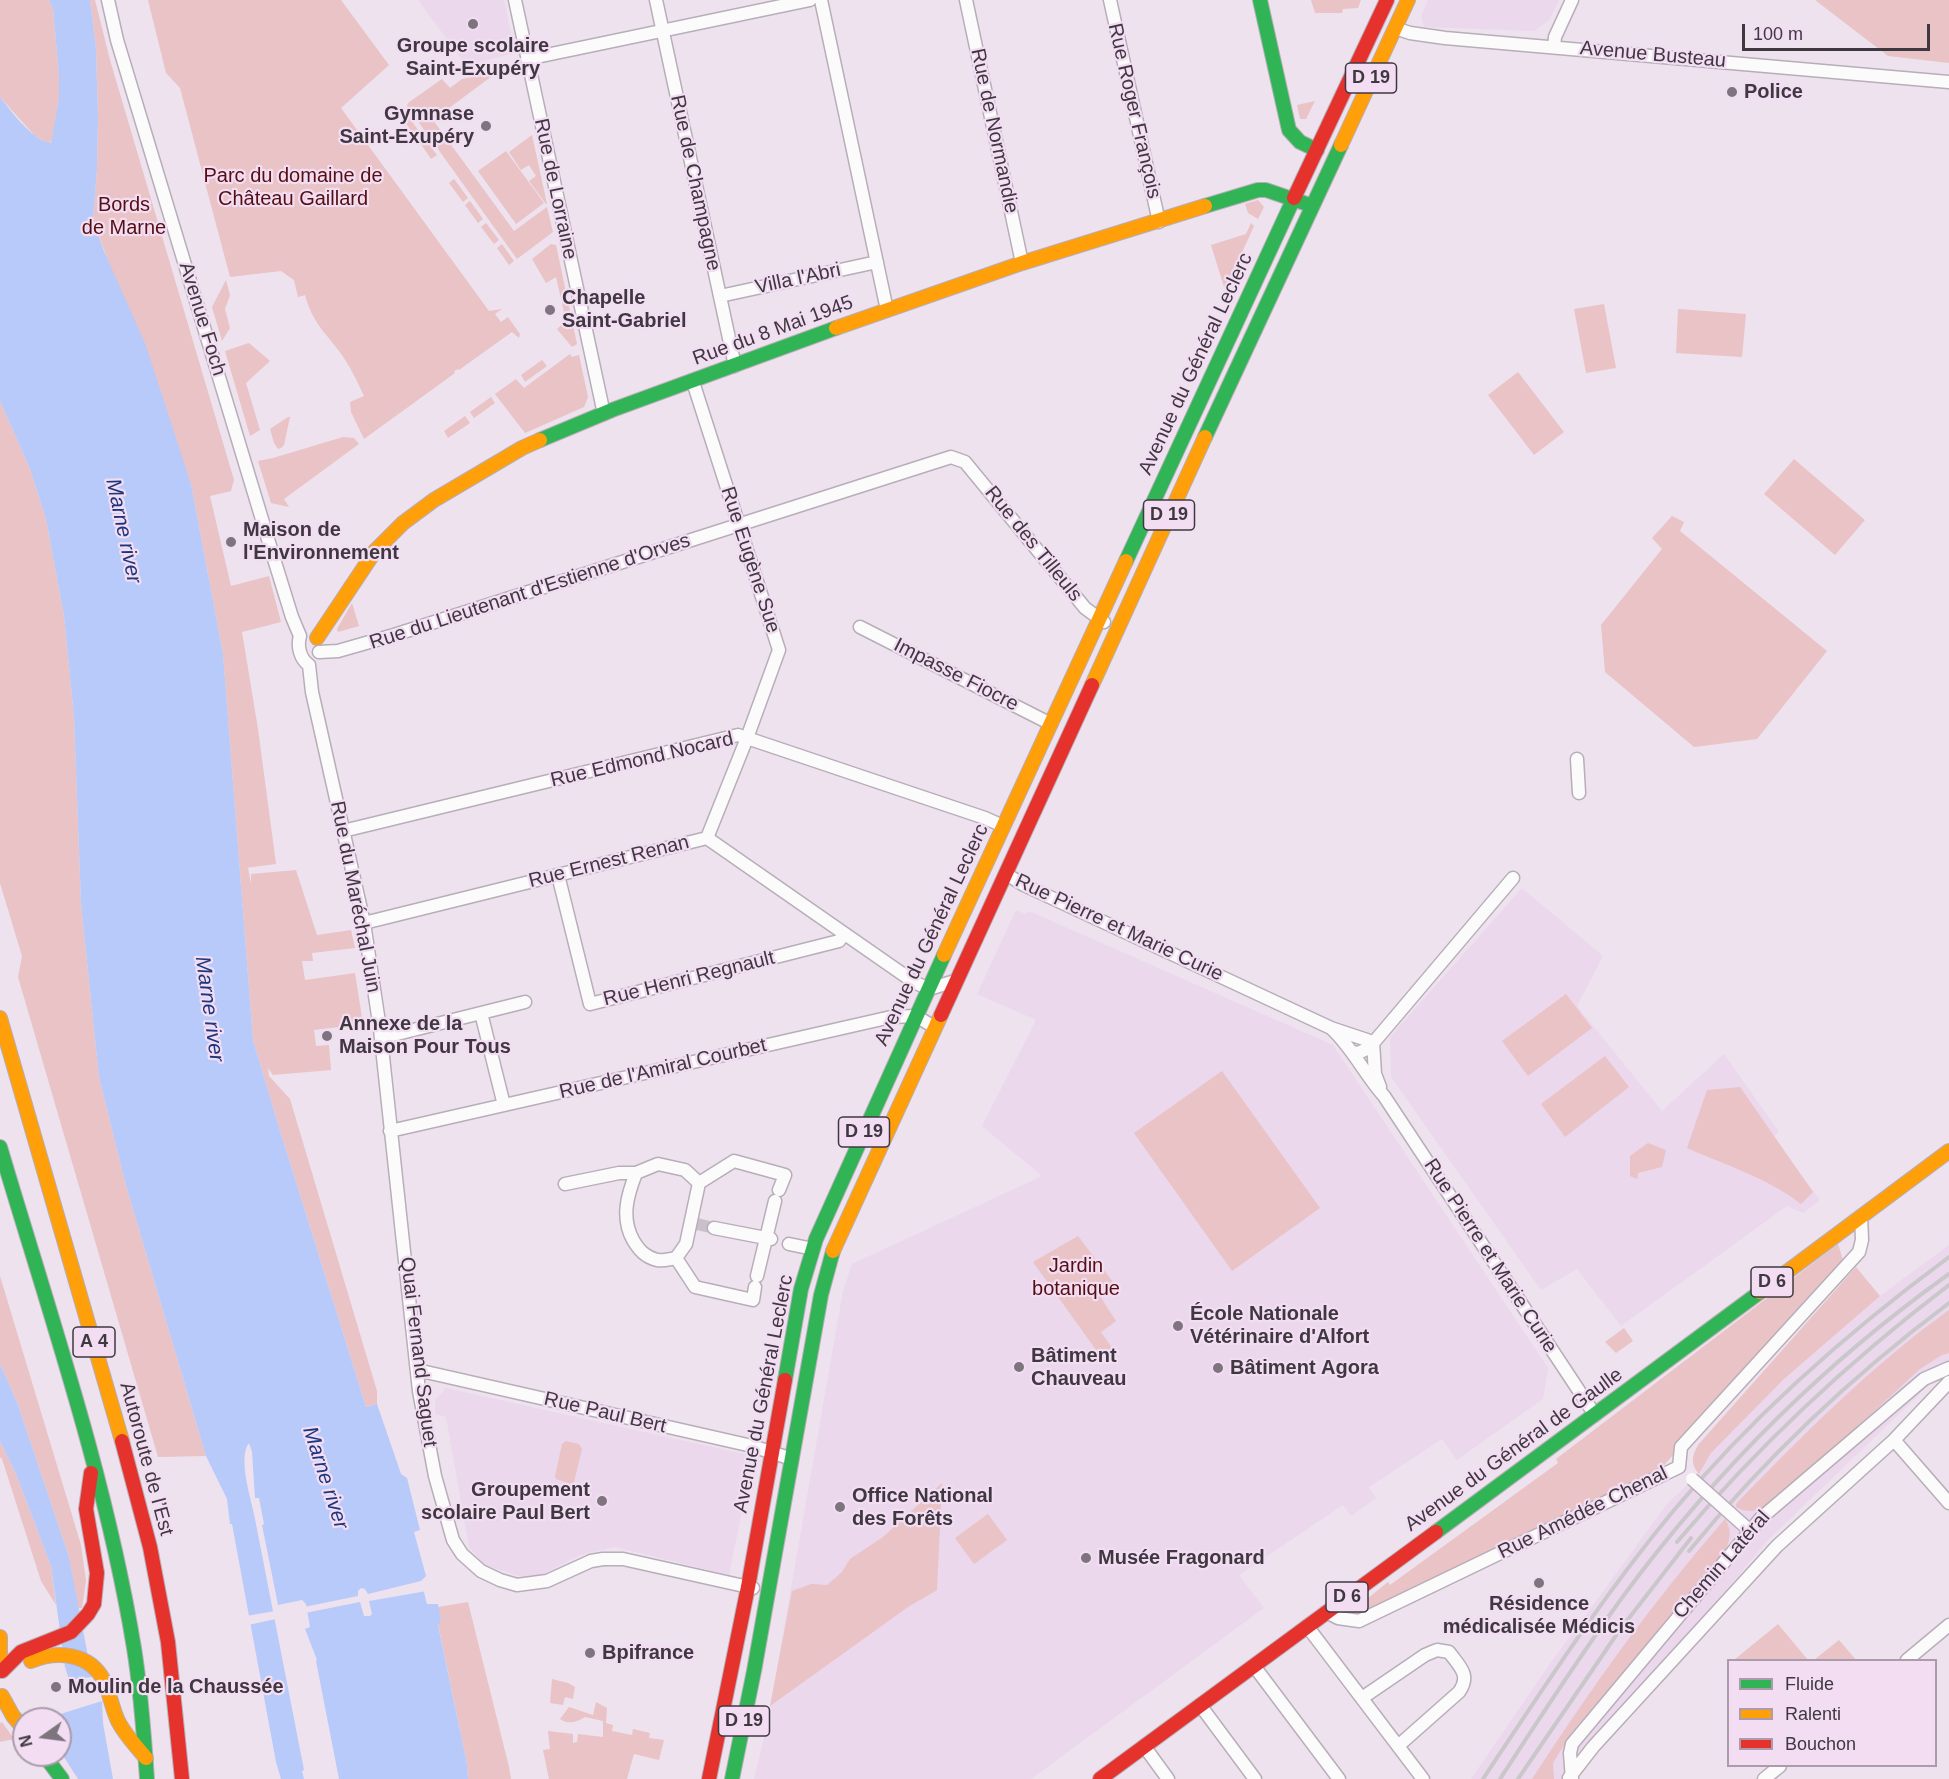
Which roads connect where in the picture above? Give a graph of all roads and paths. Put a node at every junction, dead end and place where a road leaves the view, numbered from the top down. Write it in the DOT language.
graph roads {
  1 [pos="108,0"];
  2 [pos="515,0"];
  3 [pos="656,0"];
  4 [pos="810,0"];
  5 [pos="821,0"];
  6 [pos="966,0"];
  7 [pos="1110,0"];
  8 [pos="1260,0"];
  9 [pos="1387,0"];
  10 [pos="1408,0"];
  11 [pos="1572,0"];
  12 [pos="1380,15"];
  13 [pos="1395,28"];
  14 [pos="662,30"];
  15 [pos="1554,47"];
  16 [pos="527,59"];
  17 [pos="1949,82"];
  18 [pos="1317,150"];
  19 [pos="1335,157"];
  20 [pos="1294,199"];
  21 [pos="1312,206"];
  22 [pos="1159,222"];
  23 [pos="877,262"];
  24 [pos="1022,263"];
  25 [pos="720,296"];
  26 [pos="887,310"];
  27 [pos="735,366"];
  28 [pos="693,382"];
  29 [pos="604,414"];
  30 [pos="951,457"];
  31 [pos="739,525"];
  32 [pos="1099,619"];
  33 [pos="860,627"];
  34 [pos="1116,630"];
  35 [pos="300,636"];
  36 [pos="317,638"];
  37 [pos="319,652"];
  38 [pos="309,665"];
  39 [pos="1051,724"];
  40 [pos="747,738"];
  41 [pos="1577,759"];
  42 [pos="1579,793"];
  43 [pos="1003,826"];
  44 [pos="343,831"];
  45 [pos="707,838"];
  46 [pos="1006,874"];
  47 [pos="558,875"];
  48 [pos="1514,878"];
  49 [pos="364,923"];
  50 [pos="844,934"];
  51 [pos="955,981"];
  52 [pos="928,989"];
  53 [pos="525,1002"];
  54 [pos="481,1013"];
  55 [pos="916,1017"];
  56 [pos="0,1018"];
  57 [pos="934,1027"];
  58 [pos="1331,1028"];
  59 [pos="381,1038"];
  60 [pos="1373,1042"];
  61 [pos="1352,1052"];
  62 [pos="1384,1096"];
  63 [pos="504,1105"];
  64 [pos="390,1131"];
  65 [pos="0,1147"];
  66 [pos="1949,1151"];
  67 [pos="636,1173"];
  68 [pos="699,1183"];
  69 [pos="565,1184"];
  70 [pos="1861,1216"];
  71 [pos="714,1228"];
  72 [pos="769,1239"];
  73 [pos="789,1244"];
  74 [pos="813,1249"];
  75 [pos="676,1258"];
  76 [pos="1949,1368"];
  77 [pos="417,1370"];
  78 [pos="1949,1382"];
  79 [pos="1595,1415"];
  80 [pos="1894,1440"];
  81 [pos="771,1453"];
  82 [pos="792,1459"];
  83 [pos="93,1462"];
  84 [pos="1679,1467"];
  85 [pos="1949,1503"];
  86 [pos="1749,1530"];
  87 [pos="748,1587"];
  88 [pos="769,1591"];
  89 [pos="1326,1612"];
  90 [pos="1949,1625"];
  91 [pos="1307,1626"];
  92 [pos="0,1637"];
  93 [pos="1908,1659"];
  94 [pos="1254,1666"];
  95 [pos="4,1680"];
  96 [pos="1362,1698"];
  97 [pos="1200,1705"];
  98 [pos="12,1712"];
  99 [pos="1144,1746"];
  100 [pos="1398,1746"];
  101 [pos="146,1758"];
  102 [pos="1779,1767"];
  103 [pos="1570,1778"];
  104 [pos="147,1779"];
  105 [pos="182,1779"];
  106 [pos="709,1779"];
  107 [pos="732,1779"];
  108 [pos="1100,1779"];
  109 [pos="1168,1779"];
  110 [pos="1255,1779"];
  111 [pos="1338,1779"];
  112 [pos="1423,1779"];
  113 [pos="1764,1779"];
  1 -- 35 [label="street, Avenue Foch"];
  2 -- 16 [label="street, Rue de Lorraine"];
  3 -- 14 [label="street, Rue de Champagne"];
  4 -- 14 [label="street"];
  5 -- 23 [label="street"];
  6 -- 24 [label="street, Rue de Normandie"];
  7 -- 22 [label="street, Rue Roger François"];
  8 -- 18 [label="main road"];
  9 -- 12 [label="main road, Avenue du Général Leclerc / D 19"];
  10 -- 13 [label="main road, Avenue du Général Leclerc / D 19"];
  11 -- 15 [label="street"];
  12 -- 13 [label="main road"];
  12 -- 18 [label="main road, Avenue du Général Leclerc / D 19"];
  13 -- 15 [label="street, Avenue Busteau"];
  13 -- 19 [label="main road, Avenue du Général Leclerc / D 19"];
  14 -- 16 [label="street"];
  14 -- 25 [label="street, Rue de Champagne"];
  15 -- 17 [label="street, Avenue Busteau"];
  16 -- 29 [label="street, Rue de Lorraine"];
  18 -- 19 [label="street"];
  18 -- 20 [label="main road, Avenue du Général Leclerc / D 19"];
  19 -- 21 [label="main road, Avenue du Général Leclerc / D 19"];
  20 -- 21 [label="main road, Rue du 8 Mai 1945"];
  20 -- 22 [label="main road, Rue du 8 Mai 1945"];
  20 -- 32 [label="main road, Avenue du Général Leclerc / D 19"];
  21 -- 34 [label="main road, Avenue du Général Leclerc / D 19"];
  22 -- 24 [label="main road, Rue du 8 Mai 1945"];
  23 -- 25 [label="street, Villa l'Abri"];
  23 -- 26 [label="street"];
  24 -- 26 [label="main road, Rue du 8 Mai 1945"];
  25 -- 27 [label="street, Rue de Champagne"];
  26 -- 27 [label="main road, Rue du 8 Mai 1945"];
  27 -- 28 [label="main road, Rue du 8 Mai 1945"];
  28 -- 29 [label="main road, Rue du 8 Mai 1945"];
  28 -- 31 [label="street, Rue Eugène Sue"];
  29 -- 36 [label="main road, Rue du 8 Mai 1945"];
  30 -- 31 [label="street, Rue du Lieutenant d'Estienne d'Orves"];
  30 -- 32 [label="street, Rue des Tilleuls"];
  31 -- 37 [label="street, Rue du Lieutenant d'Estienne d'Orves"];
  31 -- 40 [label="street, Rue Eugène Sue"];
  32 -- 34 [label="street, Rue des Tilleuls"];
  32 -- 39 [label="main road, Avenue du Général Leclerc / D 19"];
  33 -- 39 [label="street, Impasse Fiocre"];
  34 -- 46 [label="main road, Avenue du Général Leclerc / D 19"];
  35 -- 36 [label="street"];
  35 -- 38 [label="street, Avenue Foch"];
  36 -- 37 [label="street"];
  37 -- 38 [label="street"];
  38 -- 44 [label="street, Rue du Maréchal Juin"];
  39 -- 43 [label="main road, Avenue du Général Leclerc / D 19"];
  40 -- 43 [label="street, Rue Edmond Nocard"];
  40 -- 44 [label="street, Rue Edmond Nocard"];
  40 -- 45 [label="street, Rue Eugène Sue"];
  41 -- 42 [label="street"];
  43 -- 46 [label="main road"];
  43 -- 52 [label="main road, Avenue du Général Leclerc / D 19"];
  44 -- 49 [label="street, Rue du Maréchal Juin"];
  45 -- 47 [label="street, Rue Ernest Renan"];
  45 -- 50 [label="street, Rue Ernest Renan"];
  46 -- 51 [label="main road, Avenue du Général Leclerc / D 19"];
  46 -- 58 [label="street, Rue Pierre et Marie Curie"];
  47 -- 49 [label="street, Rue Ernest Renan"];
  47 -- 50 [label="street, Rue Henri Regnault"];
  48 -- 60 [label="street"];
  49 -- 59 [label="street, Rue du Maréchal Juin"];
  50 -- 52 [label="street, Rue Ernest Renan"];
  51 -- 52 [label="street"];
  51 -- 57 [label="main road, Avenue du Général Leclerc / D 19"];
  52 -- 55 [label="main road, Avenue du Général Leclerc / D 19"];
  53 -- 54 [label="street"];
  54 -- 59 [label="street"];
  54 -- 63 [label="street"];
  55 -- 57 [label="street"];
  55 -- 63 [label="street, Rue de l'Amiral Courbet"];
  55 -- 74 [label="main road, Avenue du Général Leclerc / D 19"];
  56 -- 105 [label="main road, Autoroute de l’Est / A 4"];
  57 -- 82 [label="main road, Avenue du Général Leclerc / D 19"];
  58 -- 60 [label="street, Rue Pierre et Marie Curie"];
  58 -- 61 [label="street, Rue Pierre et Marie Curie"];
  59 -- 64 [label="street, Rue du Maréchal Juin"];
  60 -- 61 [label="street"];
  60 -- 62 [label="street, Rue Pierre et Marie Curie"];
  61 -- 62 [label="street, Rue Pierre et Marie Curie"];
  62 -- 79 [label="street, Rue Pierre et Marie Curie"];
  63 -- 64 [label="street, Rue de l'Amiral Courbet"];
  64 -- 77 [label="street, Quai Fernand Saguet"];
  65 -- 83 [label="main road, A 4"];
  66 -- 70 [label="main road, Avenue du Général de Gaulle / D 6"];
  67 -- 68 [label="street"];
  67 -- 69 [label="street"];
  67 -- 75 [label="street"];
  68 -- 72 [label="street"];
  68 -- 75 [label="street"];
  70 -- 79 [label="main road, Avenue du Général de Gaulle / D 6"];
  70 -- 84 [label="street, Rue Amédée Chenal"];
  71 -- 72 [label="street"];
  72 -- 75 [label="street"];
  73 -- 74 [label="street"];
  74 -- 81 [label="main road, Avenue du Général Leclerc / D 19"];
  76 -- 86 [label="street, Chemin Latéral"];
  77 -- 81 [label="street, Rue Paul Bert"];
  77 -- 87 [label="street, Quai Fernand Saguet"];
  78 -- 80 [label="street, Chemin Latéral"];
  79 -- 89 [label="main road, Avenue du Général de Gaulle / D 6"];
  80 -- 85 [label="street"];
  80 -- 103 [label="street, Chemin Latéral"];
  81 -- 82 [label="street, Rue Paul Bert"];
  81 -- 87 [label="main road, Avenue du Général Leclerc / D 19"];
  82 -- 88 [label="main road, Avenue du Général Leclerc / D 19"];
  83 -- 95 [label="main road"];
  83 -- 101 [label="main road, A 4"];
  84 -- 86 [label="street, bridge"];
  84 -- 89 [label="street, Rue Amédée Chenal"];
  86 -- 103 [label="street, Chemin Latéral"];
  87 -- 88 [label="street, Quai Fernand Saguet"];
  87 -- 106 [label="main road, Avenue du Général Leclerc / D 19"];
  88 -- 107 [label="main road, Avenue du Général Leclerc / D 19"];
  89 -- 91 [label="main road, Avenue du Général de Gaulle / D 6"];
  90 -- 93 [label="street"];
  91 -- 94 [label="main road, Avenue du Général de Gaulle / D 6"];
  91 -- 96 [label="street"];
  92 -- 95 [label="main road"];
  94 -- 97 [label="main road, Avenue du Général de Gaulle / D 6"];
  94 -- 111 [label="street"];
  95 -- 98 [label="main road"];
  95 -- 101 [label="main road"];
  96 -- 100 [label="street"];
  96 -- 100 [label="street"];
  97 -- 99 [label="main road, Avenue du Général de Gaulle / D 6"];
  97 -- 110 [label="street"];
  99 -- 108 [label="main road, Avenue du Général de Gaulle / D 6"];
  99 -- 109 [label="street"];
  100 -- 112 [label="street"];
  101 -- 104 [label="main road, A 4"];
  102 -- 113 [label="street"];
}
